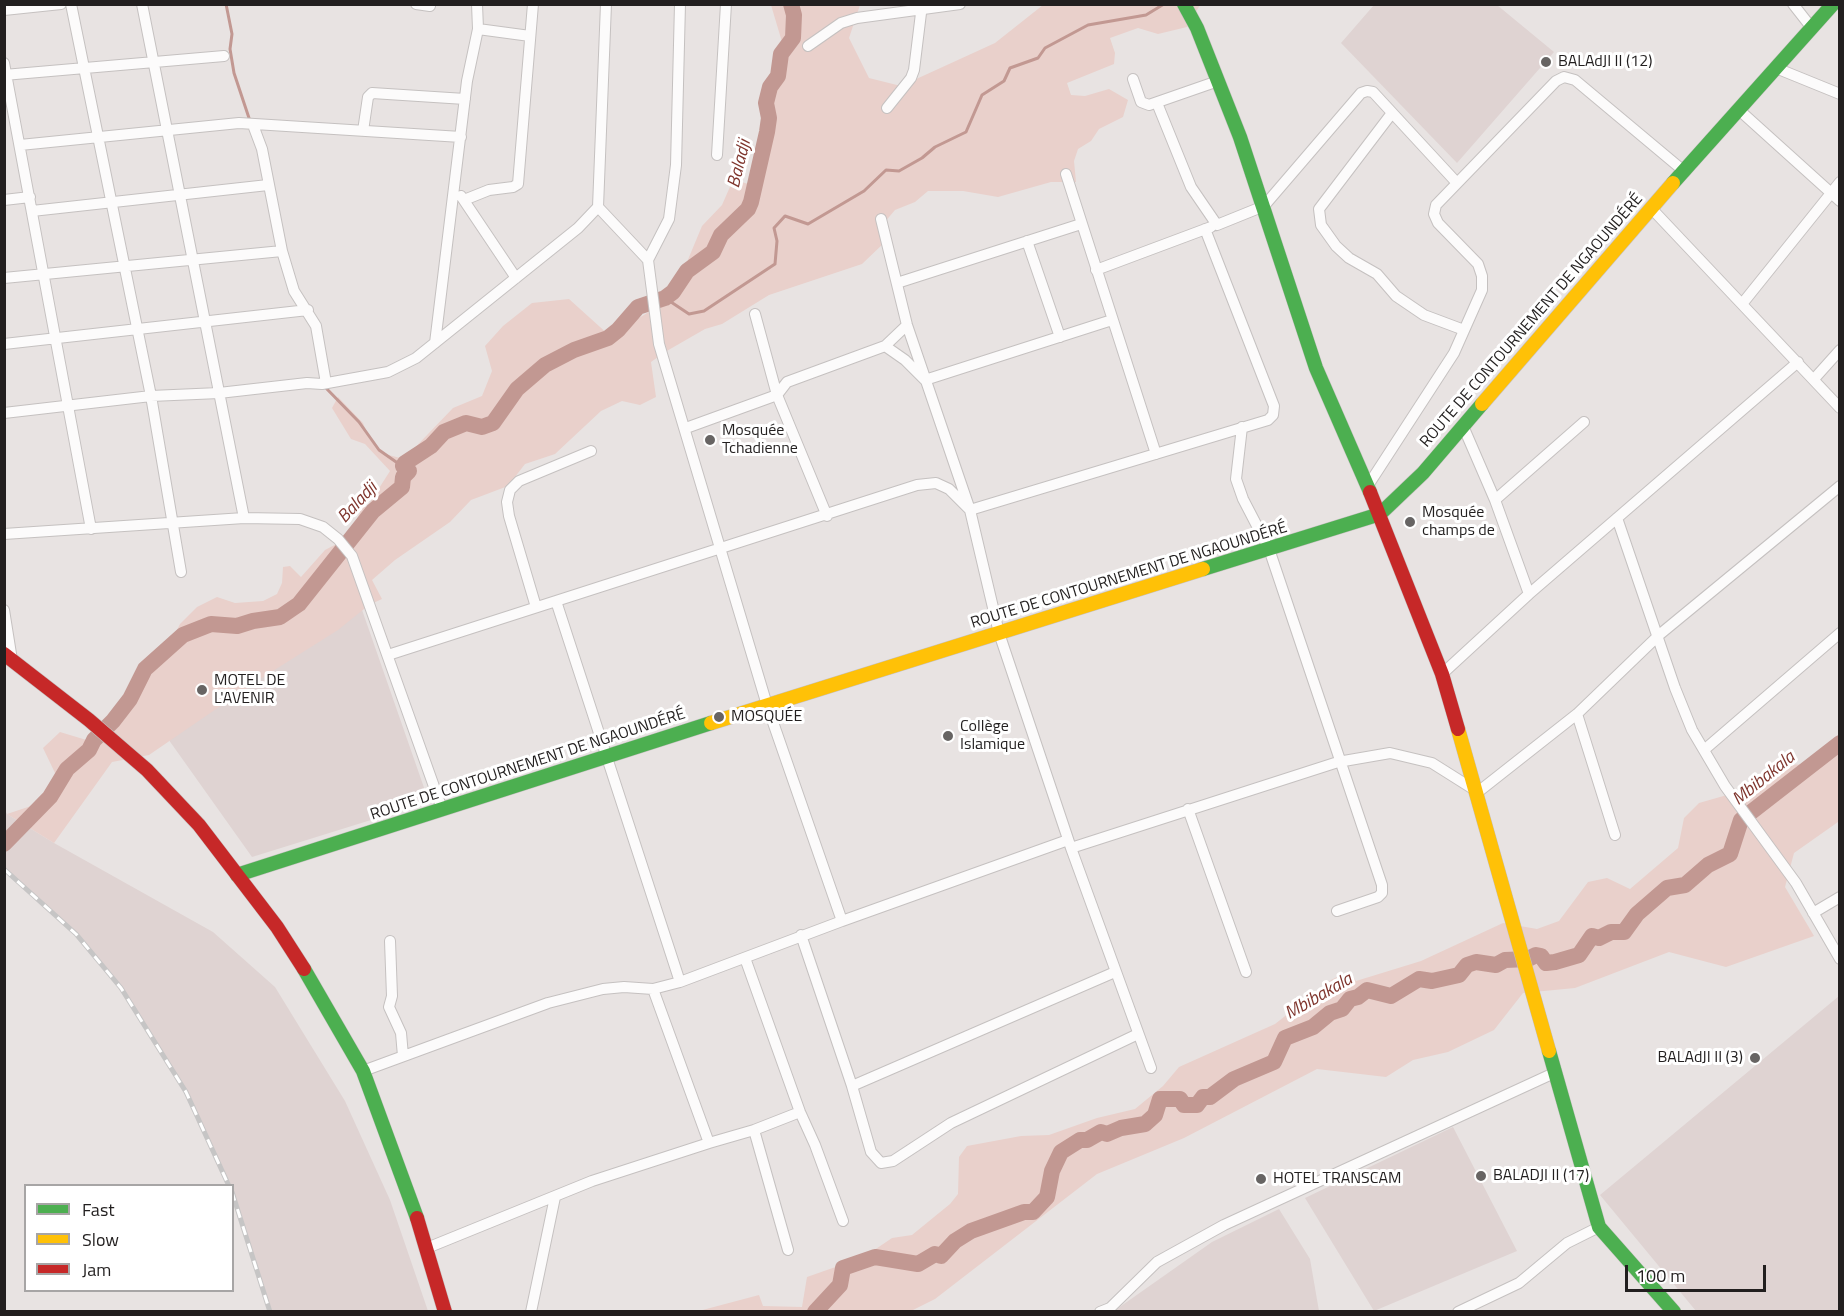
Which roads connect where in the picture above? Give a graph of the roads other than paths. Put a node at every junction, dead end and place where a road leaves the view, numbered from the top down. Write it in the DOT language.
graph roads {
  1 [pos="61,4"];
  2 [pos="71,4"];
  3 [pos="142,4"];
  4 [pos="416,4"];
  5 [pos="477,4"];
  6 [pos="533,4"];
  7 [pos="606,4"];
  8 [pos="680,4"];
  9 [pos="726,4"];
  10 [pos="960,4"];
  11 [pos="1184,4"];
  12 [pos="1793,4"];
  13 [pos="1833,4"];
  14 [pos="430,6"];
  15 [pos="921,8"];
  16 [pos="4,10"];
  17 [pos="1810,27"];
  18 [pos="478,29"];
  19 [pos="530,36"];
  20 [pos="808,46"];
  21 [pos="224,56"];
  22 [pos="153,62"];
  23 [pos="4,63"];
  24 [pos="84,68"];
  25 [pos="1776,68"];
  26 [pos="6,75"];
  27 [pos="1133,79"];
  28 [pos="1218,81"];
  29 [pos="1839,94"];
  30 [pos="465,99"];
  31 [pos="1157,103"];
  32 [pos="887,108"];
  33 [pos="1738,109"];
  34 [pos="1392,113"];
  35 [pos="253,125"];
  36 [pos="167,131"];
  37 [pos="363,131"];
  38 [pos="98,136"];
  39 [pos="461,137"];
  40 [pos="20,145"];
  41 [pos="717,155"];
  42 [pos="1685,172"];
  43 [pos="1066,174"];
  44 [pos="1839,182"];
  45 [pos="1457,183"];
  46 [pos="268,185"];
  47 [pos="456,189"];
  48 [pos="1830,193"];
  49 [pos="180,195"];
  50 [pos="30,197"];
  51 [pos="4,200"];
  52 [pos="464,200"];
  53 [pos="1839,201"];
  54 [pos="111,203"];
  55 [pos="1264,206"];
  56 [pos="598,207"];
  57 [pos="1651,208"];
  58 [pos="32,212"];
  59 [pos="881,219"];
  60 [pos="1081,224"];
  61 [pos="1217,225"];
  62 [pos="1205,229"];
  63 [pos="1027,241"];
  64 [pos="282,251"];
  65 [pos="193,258"];
  66 [pos="648,260"];
  67 [pos="124,266"];
  68 [pos="1096,270"];
  69 [pos="44,273"];
  70 [pos="4,278"];
  71 [pos="516,278"];
  72 [pos="897,283"];
  73 [pos="1742,304"];
  74 [pos="308,310"];
  75 [pos="755,314"];
  76 [pos="1112,320"];
  77 [pos="206,323"];
  78 [pos="908,325"];
  79 [pos="1464,330"];
  80 [pos="137,331"];
  81 [pos="1060,337"];
  82 [pos="56,339"];
  83 [pos="435,343"];
  84 [pos="4,344"];
  85 [pos="885,346"];
  86 [pos="1839,350"];
  87 [pos="1798,362"];
  88 [pos="1814,379"];
  89 [pos="925,380"];
  90 [pos="324,384"];
  91 [pos="219,393"];
  92 [pos="777,395"];
  93 [pos="150,396"];
  94 [pos="68,407"];
  95 [pos="1839,408"];
  96 [pos="4,414"];
  97 [pos="1584,422"];
  98 [pos="1463,426"];
  99 [pos="1242,427"];
  100 [pos="686,428"];
  101 [pos="591,451"];
  102 [pos="1156,454"];
  103 [pos="1839,486"];
  104 [pos="1366,487"];
  105 [pos="1495,500"];
  106 [pos="970,510"];
  107 [pos="1380,514"];
  108 [pos="827,516"];
  109 [pos="244,518"];
  110 [pos="1617,518"];
  111 [pos="174,523"];
  112 [pos="91,529"];
  113 [pos="4,534"];
  114 [pos="1269,549"];
  115 [pos="720,550"];
  116 [pos="181,572"];
  117 [pos="1529,594"];
  118 [pos="556,601"];
  119 [pos="536,607"];
  120 [pos="4,610"];
  121 [pos="999,633"];
  122 [pos="1839,633"];
  123 [pos="1659,635"];
  124 [pos="388,655"];
  125 [pos="8,657"];
  126 [pos="1442,674"];
  127 [pos="767,705"];
  128 [pos="1577,714"];
  129 [pos="1704,750"];
  130 [pos="606,757"];
  131 [pos="1338,762"];
  132 [pos="1478,792"];
  133 [pos="442,809"];
  134 [pos="1188,809"];
  135 [pos="1615,835"];
  136 [pos="1070,844"];
  137 [pos="237,875"];
  138 [pos="1839,897"];
  139 [pos="1337,911"];
  140 [pos="1813,913"];
  141 [pos="842,921"];
  142 [pos="801,935"];
  143 [pos="390,941"];
  144 [pos="746,958"];
  145 [pos="1839,959"];
  146 [pos="1115,972"];
  147 [pos="1246,972"];
  148 [pos="680,982"];
  149 [pos="653,988"];
  150 [pos="1138,1034"];
  151 [pos="403,1056"];
  152 [pos="1151,1068"];
  153 [pos="363,1071"];
  154 [pos="1554,1073"];
  155 [pos="852,1086"];
  156 [pos="800,1112"];
  157 [pos="754,1130"];
  158 [pos="709,1143"];
  159 [pos="555,1197"];
  160 [pos="843,1221"];
  161 [pos="1599,1227"];
  162 [pos="427,1248"];
  163 [pos="788,1251"];
  164 [pos="445,1311"];
  165 [pos="531,1311"];
  166 [pos="1100,1311"];
  167 [pos="1458,1311"];
  168 [pos="1674,1311"];
  1 -- 16 [label="street"];
  2 -- 24 [label="street"];
  3 -- 22 [label="street"];
  4 -- 14 [label="street"];
  5 -- 18 [label="street"];
  6 -- 19 [label="street"];
  7 -- 56 [label="street"];
  8 -- 66 [label="street"];
  9 -- 41 [label="street"];
  10 -- 15 [label="street"];
  11 -- 28 [label="street"];
  12 -- 17 [label="street"];
  13 -- 17 [label="street, ROUTE DE CONTOURNEMENT DE NGAOUNDÉRÉ"];
  15 -- 20 [label="street"];
  15 -- 32 [label="street"];
  17 -- 25 [label="street, ROUTE DE CONTOURNEMENT DE NGAOUNDÉRÉ"];
  18 -- 19 [label="street"];
  18 -- 30 [label="street"];
  19 -- 52 [label="street"];
  21 -- 22 [label="street"];
  22 -- 24 [label="street"];
  22 -- 36 [label="street"];
  23 -- 26 [label="street"];
  24 -- 26 [label="street"];
  24 -- 38 [label="street"];
  25 -- 29 [label="street"];
  25 -- 33 [label="street, ROUTE DE CONTOURNEMENT DE NGAOUNDÉRÉ"];
  26 -- 40 [label="street"];
  27 -- 31 [label="street"];
  28 -- 31 [label="street"];
  28 -- 55 [label="street"];
  30 -- 37 [label="street"];
  30 -- 39 [label="street"];
  31 -- 61 [label="street"];
  33 -- 42 [label="street, ROUTE DE CONTOURNEMENT DE NGAOUNDÉRÉ"];
  33 -- 48 [label="street"];
  34 -- 45 [label="street"];
  34 -- 55 [label="street"];
  34 -- 79 [label="street"];
  35 -- 36 [label="street"];
  35 -- 37 [label="street"];
  35 -- 46 [label="street"];
  36 -- 38 [label="street"];
  36 -- 49 [label="street"];
  37 -- 39 [label="street"];
  38 -- 40 [label="street"];
  38 -- 54 [label="street"];
  39 -- 47 [label="street"];
  40 -- 50 [label="street"];
  42 -- 45 [label="street"];
  42 -- 57 [label="street, ROUTE DE CONTOURNEMENT DE NGAOUNDÉRÉ"];
  43 -- 60 [label="street"];
  44 -- 48 [label="street"];
  45 -- 79 [label="street"];
  46 -- 49 [label="street"];
  46 -- 64 [label="street"];
  47 -- 52 [label="street"];
  47 -- 83 [label="street"];
  48 -- 53 [label="street"];
  48 -- 73 [label="street"];
  49 -- 54 [label="street"];
  49 -- 65 [label="street"];
  50 -- 51 [label="street"];
  50 -- 58 [label="street"];
  52 -- 71 [label="street"];
  54 -- 58 [label="street"];
  54 -- 67 [label="street"];
  55 -- 61 [label="street"];
  55 -- 104 [label="street"];
  56 -- 66 [label="street"];
  56 -- 71 [label="street"];
  57 -- 73 [label="street"];
  57 -- 98 [label="street, ROUTE DE CONTOURNEMENT DE NGAOUNDÉRÉ"];
  58 -- 69 [label="street"];
  59 -- 72 [label="street"];
  60 -- 63 [label="street"];
  60 -- 68 [label="street"];
  61 -- 62 [label="street"];
  62 -- 68 [label="street"];
  62 -- 99 [label="street"];
  63 -- 72 [label="street"];
  63 -- 81 [label="street"];
  64 -- 65 [label="street"];
  64 -- 74 [label="street"];
  65 -- 67 [label="street"];
  65 -- 77 [label="street"];
  66 -- 100 [label="street"];
  67 -- 69 [label="street"];
  67 -- 80 [label="street"];
  68 -- 76 [label="street"];
  69 -- 70 [label="street"];
  69 -- 82 [label="street"];
  71 -- 83 [label="street"];
  72 -- 78 [label="street"];
  73 -- 87 [label="street"];
  74 -- 77 [label="street"];
  74 -- 90 [label="street"];
  75 -- 92 [label="street"];
  76 -- 81 [label="street"];
  76 -- 102 [label="street"];
  77 -- 80 [label="street"];
  77 -- 91 [label="street"];
  78 -- 85 [label="street"];
  78 -- 89 [label="street"];
  79 -- 104 [label="street"];
  80 -- 82 [label="street"];
  80 -- 93 [label="street"];
  81 -- 89 [label="street"];
  82 -- 84 [label="street"];
  82 -- 94 [label="street"];
  83 -- 90 [label="street"];
  85 -- 89 [label="street"];
  85 -- 92 [label="street"];
  86 -- 88 [label="street"];
  87 -- 88 [label="street"];
  87 -- 110 [label="street"];
  88 -- 95 [label="street"];
  89 -- 106 [label="street"];
  90 -- 91 [label="street"];
  91 -- 93 [label="street"];
  91 -- 109 [label="street"];
  92 -- 100 [label="street"];
  92 -- 108 [label="street"];
  93 -- 94 [label="street"];
  93 -- 111 [label="street"];
  94 -- 96 [label="street"];
  94 -- 112 [label="street"];
  97 -- 105 [label="street"];
  98 -- 105 [label="street"];
  98 -- 107 [label="street, ROUTE DE CONTOURNEMENT DE NGAOUNDÉRÉ"];
  99 -- 102 [label="street"];
  99 -- 114 [label="street"];
  100 -- 115 [label="street"];
  101 -- 119 [label="street"];
  102 -- 106 [label="street"];
  103 -- 123 [label="street"];
  104 -- 107 [label="street"];
  105 -- 117 [label="street"];
  106 -- 108 [label="street"];
  106 -- 121 [label="street"];
  107 -- 114 [label="street, ROUTE DE CONTOURNEMENT DE NGAOUNDÉRÉ"];
  107 -- 126 [label="street"];
  108 -- 115 [label="street"];
  109 -- 111 [label="street"];
  109 -- 124 [label="street"];
  110 -- 117 [label="street"];
  110 -- 123 [label="street"];
  111 -- 112 [label="street"];
  111 -- 116 [label="street"];
  112 -- 113 [label="street"];
  114 -- 121 [label="street, ROUTE DE CONTOURNEMENT DE NGAOUNDÉRÉ"];
  114 -- 131 [label="street"];
  115 -- 118 [label="street"];
  115 -- 127 [label="street"];
  117 -- 126 [label="street"];
  118 -- 119 [label="street"];
  118 -- 130 [label="street"];
  119 -- 124 [label="street"];
  120 -- 125 [label="street"];
  121 -- 127 [label="street, ROUTE DE CONTOURNEMENT DE NGAOUNDÉRÉ"];
  121 -- 136 [label="street"];
  122 -- 129 [label="street"];
  123 -- 128 [label="street"];
  123 -- 129 [label="street"];
  124 -- 133 [label="street"];
  125 -- 137 [label="street"];
  126 -- 132 [label="street"];
  127 -- 130 [label="street, ROUTE DE CONTOURNEMENT DE NGAOUNDÉRÉ"];
  127 -- 141 [label="street"];
  128 -- 132 [label="street"];
  128 -- 135 [label="street"];
  129 -- 140 [label="street"];
  130 -- 133 [label="street, ROUTE DE CONTOURNEMENT DE NGAOUNDÉRÉ"];
  130 -- 148 [label="street"];
  131 -- 132 [label="street"];
  131 -- 134 [label="street"];
  131 -- 139 [label="street"];
  132 -- 154 [label="street"];
  133 -- 137 [label="street, ROUTE DE CONTOURNEMENT DE NGAOUNDÉRÉ"];
  134 -- 136 [label="street"];
  134 -- 147 [label="street"];
  136 -- 141 [label="street"];
  136 -- 146 [label="street"];
  137 -- 153 [label="street"];
  138 -- 140 [label="street"];
  140 -- 145 [label="street"];
  141 -- 142 [label="street"];
  142 -- 144 [label="street"];
  142 -- 155 [label="street"];
  143 -- 151 [label="street"];
  144 -- 148 [label="street"];
  144 -- 156 [label="street"];
  146 -- 150 [label="street"];
  146 -- 155 [label="street"];
  148 -- 149 [label="street"];
  149 -- 151 [label="street"];
  149 -- 158 [label="street"];
  150 -- 152 [label="street"];
  150 -- 155 [label="street"];
  151 -- 153 [label="street"];
  153 -- 162 [label="street"];
  154 -- 161 [label="street"];
  154 -- 166 [label="street"];
  156 -- 157 [label="street"];
  156 -- 160 [label="street"];
  157 -- 158 [label="street"];
  157 -- 163 [label="street"];
  158 -- 159 [label="street"];
  159 -- 162 [label="street"];
  159 -- 165 [label="street"];
  161 -- 167 [label="street"];
  161 -- 168 [label="street"];
  162 -- 164 [label="street"];
}
